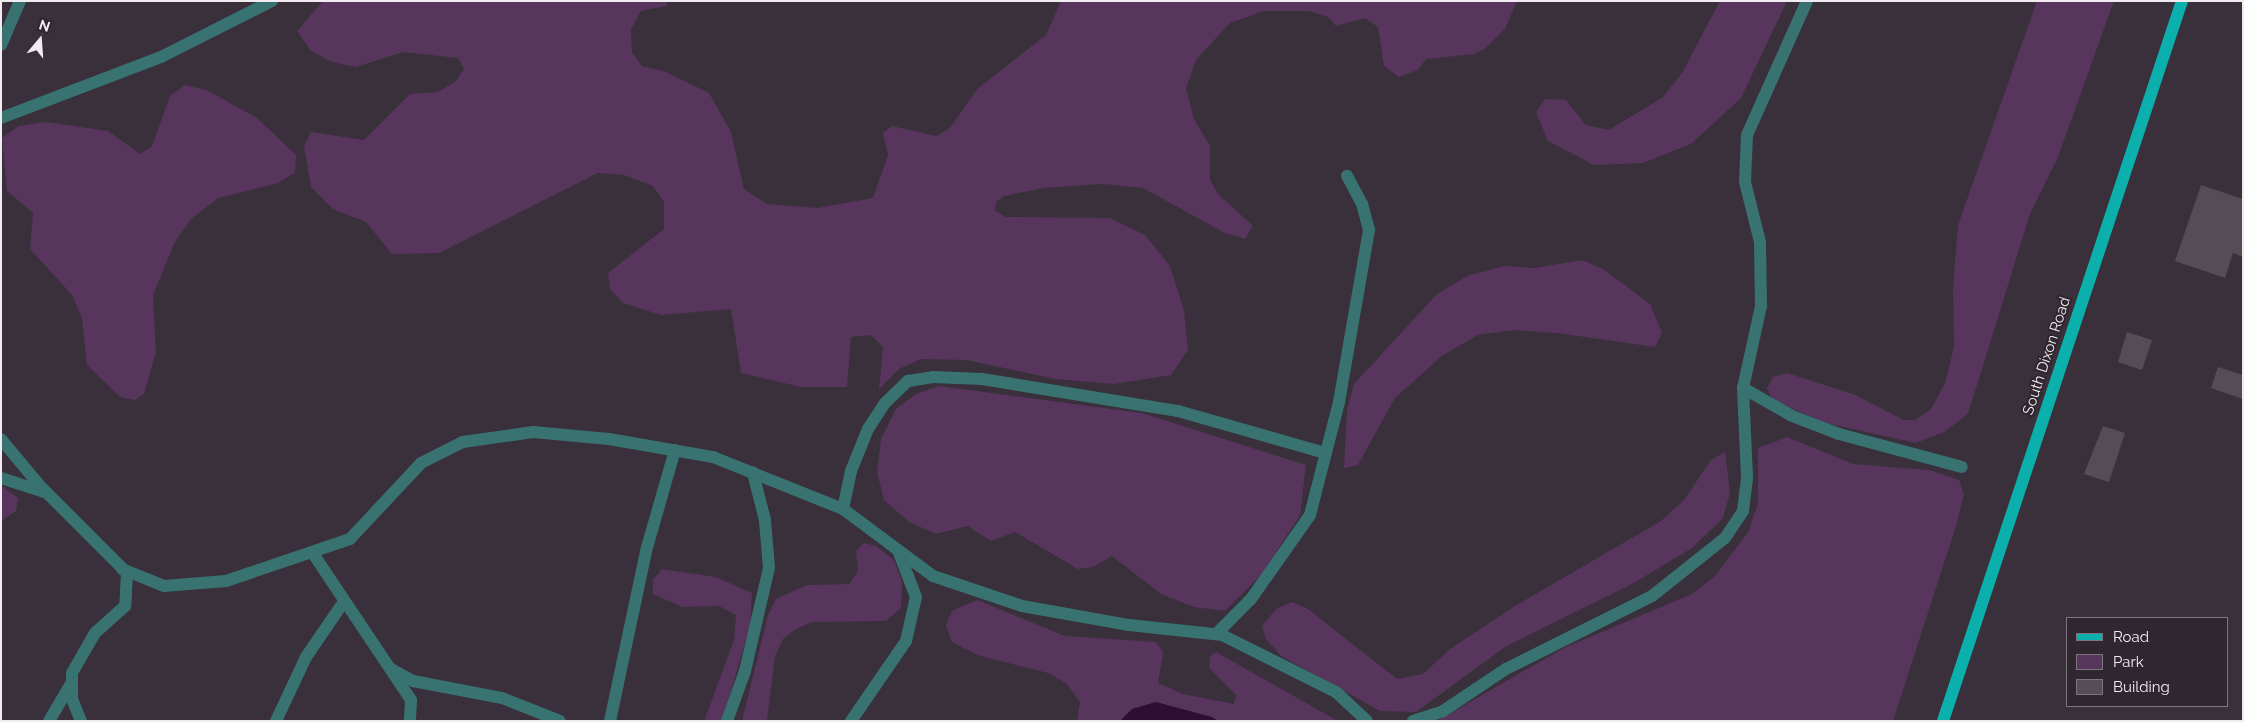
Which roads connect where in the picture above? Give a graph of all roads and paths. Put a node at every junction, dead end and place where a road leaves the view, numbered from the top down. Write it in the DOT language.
graph roads {
  1 [pos="20,1"];
  2 [pos="272,1"];
  3 [pos="1807,1"];
  4 [pos="2182,1"];
  5 [pos="1,45"];
  6 [pos="1,118"];
  7 [pos="1347,176"];
  8 [pos="1743,388"];
  9 [pos="1,439"];
  10 [pos="675,450"];
  11 [pos="1325,453"];
  12 [pos="1962,466"];
  13 [pos="754,473"];
  14 [pos="1,478"];
  15 [pos="47,492"];
  16 [pos="843,509"];
  17 [pos="898,549"];
  18 [pos="314,555"];
  19 [pos="122,569"];
  20 [pos="344,603"];
  21 [pos="1216,634"];
  22 [pos="387,667"];
  23 [pos="72,682"];
  24 [pos="1368,720"];
  25 [pos="49,721"];
  26 [pos="81,721"];
  27 [pos="276,721"];
  28 [pos="410,721"];
  29 [pos="560,721"];
  30 [pos="610,721"];
  31 [pos="727,721"];
  32 [pos="851,721"];
  33 [pos="1412,721"];
  34 [pos="1943,721"];
  1 -- 5 [label="lane"];
  2 -- 6 [label="lane"];
  3 -- 8 [label="lane"];
  4 -- 34 [label="main road, South Dixon Road"];
  7 -- 11 [label="lane"];
  8 -- 12 [label="lane"];
  8 -- 33 [label="lane"];
  9 -- 15 [label="lane"];
  10 -- 13 [label="lane"];
  10 -- 18 [label="lane"];
  10 -- 30 [label="lane"];
  11 -- 16 [label="lane"];
  11 -- 21 [label="lane"];
  13 -- 16 [label="lane"];
  13 -- 31 [label="lane"];
  14 -- 15 [label="lane"];
  15 -- 19 [label="lane"];
  16 -- 17 [label="lane"];
  17 -- 21 [label="lane"];
  17 -- 32 [label="lane"];
  18 -- 19 [label="lane"];
  18 -- 20 [label="lane"];
  19 -- 23 [label="lane"];
  20 -- 22 [label="lane"];
  20 -- 27 [label="lane"];
  21 -- 24 [label="lane"];
  22 -- 28 [label="lane"];
  22 -- 29 [label="lane"];
  23 -- 25 [label="lane"];
  23 -- 26 [label="lane"];
}
